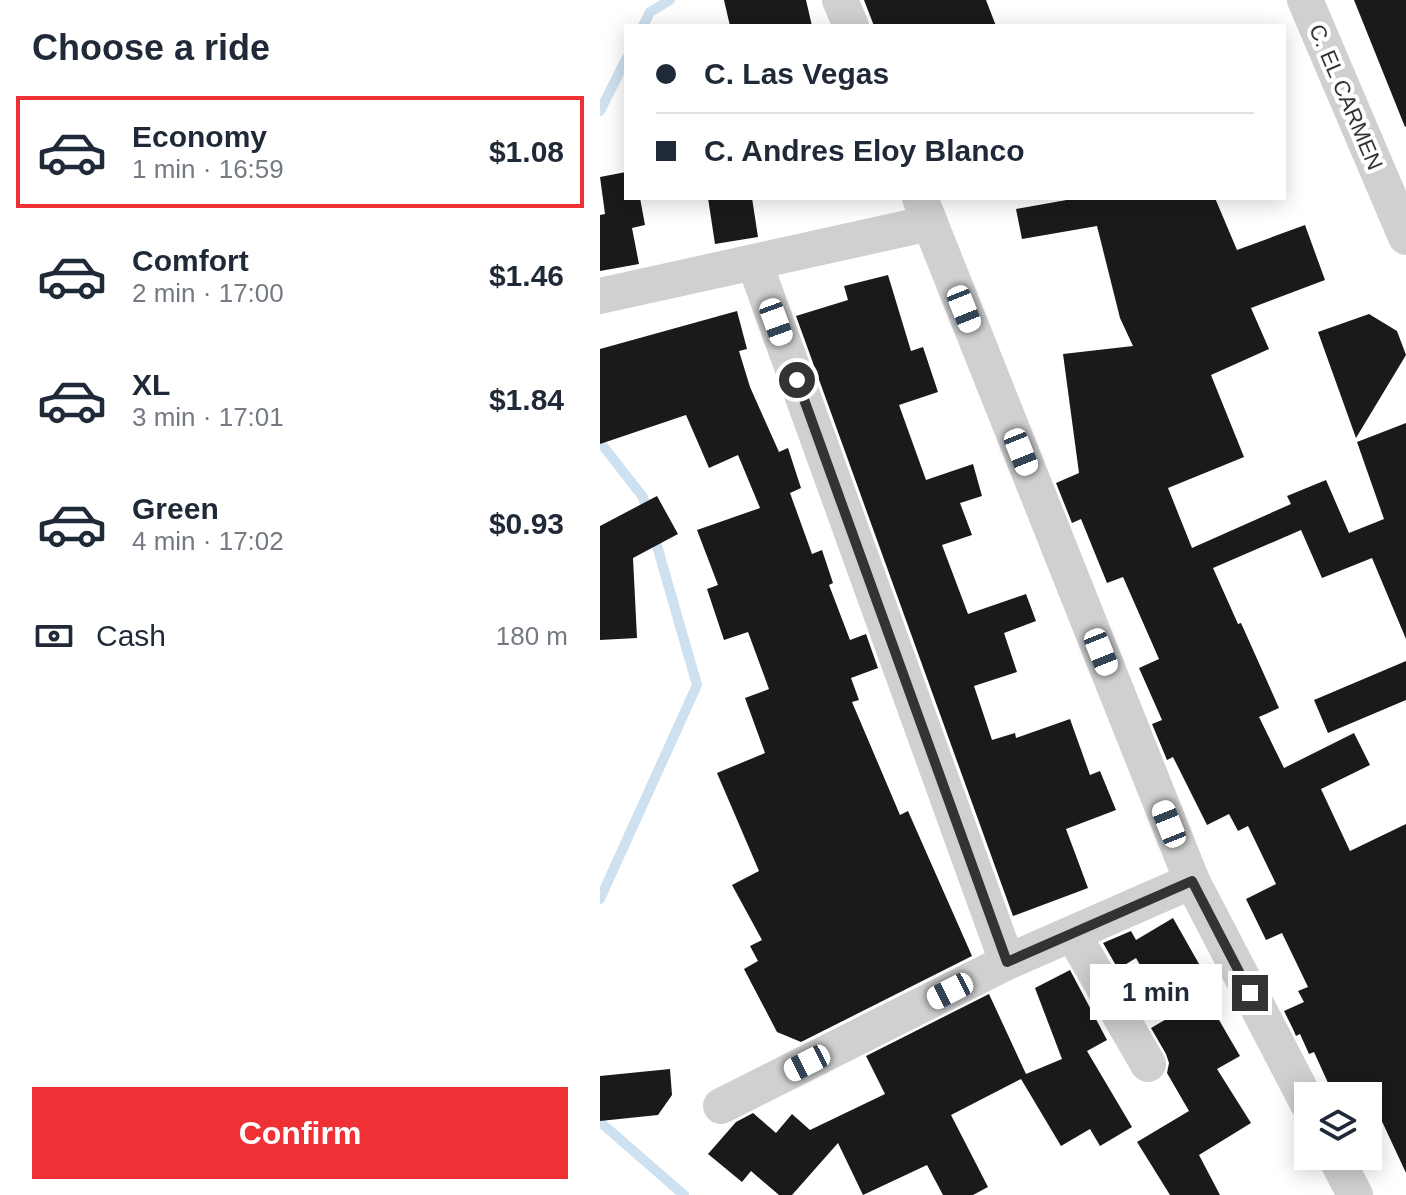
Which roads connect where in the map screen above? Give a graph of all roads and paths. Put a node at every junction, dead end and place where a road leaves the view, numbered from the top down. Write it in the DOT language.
graph roads {
  1 [pos="840,0"];
  2 [pos="1305,0"];
  3 [pos="850,24"];
  4 [pos="925,210"];
  5 [pos="1406,237"];
  6 [pos="755,264"];
  7 [pos="600,296"];
  8 [pos="1192,881"];
  9 [pos="1073,934"];
  10 [pos="1007,962"];
  11 [pos="1148,1064"];
  12 [pos="1297,1082"];
  13 [pos="721,1106"];
  14 [pos="1342,1170"];
  15 [pos="1355,1195"];
  1 -- 3 [label="street"];
  2 -- 5 [label="street, C. EL CARMEN"];
  4 -- 6 [label="street"];
  4 -- 8 [label="street"];
  6 -- 7 [label="street"];
  6 -- 10 [label="street"];
  8 -- 9 [label="street"];
  8 -- 12 [label="street"];
  9 -- 10 [label="street"];
  9 -- 11 [label="street"];
  10 -- 13 [label="street"];
  14 -- 15 [label="street"];
}
